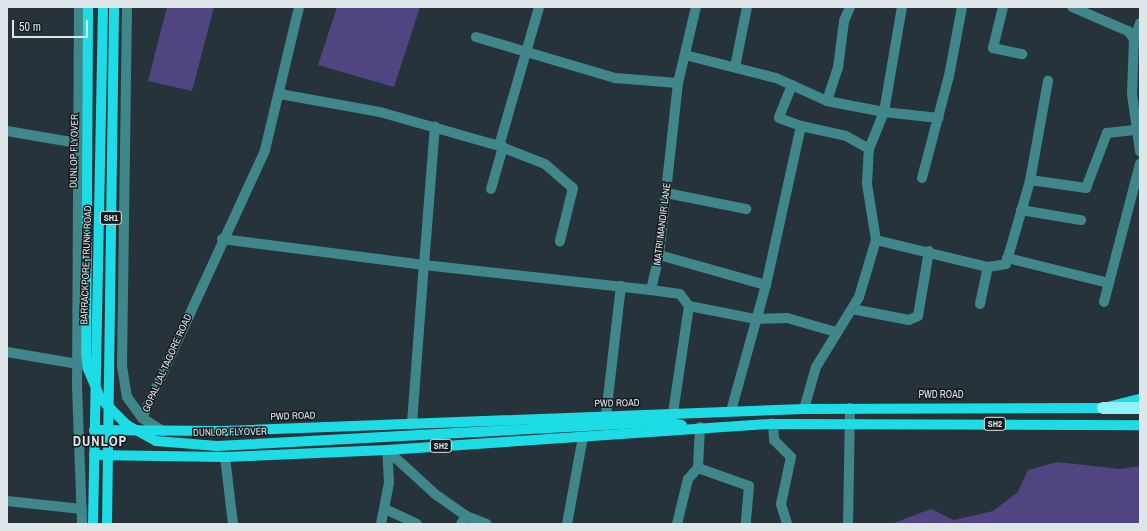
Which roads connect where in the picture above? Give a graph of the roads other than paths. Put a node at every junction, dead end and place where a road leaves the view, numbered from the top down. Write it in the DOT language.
graph roads {
  1 [pos="79,7"];
  2 [pos="88,7"];
  3 [pos="103,7"];
  4 [pos="114,7"];
  5 [pos="127,7"];
  6 [pos="299,7"];
  7 [pos="539,7"];
  8 [pos="696,7"];
  9 [pos="747,7"];
  10 [pos="850,7"];
  11 [pos="902,7"];
  12 [pos="962,7"];
  13 [pos="1003,7"];
  14 [pos="1072,7"];
  15 [pos="1099,12"];
  16 [pos="1140,24"];
  17 [pos="476,37"];
  18 [pos="1134,38"];
  19 [pos="526,49"];
  20 [pos="1022,54"];
  21 [pos="686,55"];
  22 [pos="735,67"];
  23 [pos="1136,69"];
  24 [pos="1048,81"];
  25 [pos="678,84"];
  26 [pos="792,85"];
  27 [pos="280,94"];
  28 [pos="827,100"];
  29 [pos="884,112"];
  30 [pos="939,118"];
  31 [pos="435,126"];
  32 [pos="802,126"];
  33 [pos="1135,130"];
  34 [pos="7,131"];
  35 [pos="77,143"];
  36 [pos="501,146"];
  37 [pos="869,149"];
  38 [pos="1140,151"];
  39 [pos="1140,164"];
  40 [pos="922,178"];
  41 [pos="1030,180"];
  42 [pos="491,189"];
  43 [pos="666,193"];
  44 [pos="746,209"];
  45 [pos="1021,210"];
  46 [pos="1082,220"];
  47 [pos="222,239"];
  48 [pos="876,240"];
  49 [pos="560,241"];
  50 [pos="929,252"];
  51 [pos="659,255"];
  52 [pos="1006,258"];
  53 [pos="424,264"];
  54 [pos="988,267"];
  55 [pos="1109,283"];
  56 [pos="766,285"];
  57 [pos="621,286"];
  58 [pos="651,290"];
  59 [pos="1104,302"];
  60 [pos="980,304"];
  61 [pos="689,306"];
  62 [pos="852,309"];
  63 [pos="755,319"];
  64 [pos="836,332"];
  65 [pos="7,352"];
  66 [pos="77,365"];
  67 [pos="96,365"];
  68 [pos="1140,399"];
  69 [pos="850,408"];
  70 [pos="1104,408"];
  71 [pos="1140,408"];
  72 [pos="804,409"];
  73 [pos="731,411"];
  74 [pos="673,413"];
  75 [pos="606,415"];
  76 [pos="142,418"];
  77 [pos="412,423"];
  78 [pos="849,423"];
  79 [pos="773,424"];
  80 [pos="1140,425"];
  81 [pos="699,427"];
  82 [pos="110,429"];
  83 [pos="94,430"];
  84 [pos="163,431"];
  85 [pos="583,437"];
  86 [pos="387,450"];
  87 [pos="94,455"];
  88 [pos="109,456"];
  89 [pos="225,457"];
  90 [pos="698,468"];
  91 [pos="7,500"];
  92 [pos="82,509"];
  93 [pos="385,509"];
  94 [pos="463,520"];
  95 [pos="82,524"];
  96 [pos="93,524"];
  97 [pos="107,524"];
  98 [pos="234,524"];
  99 [pos="381,524"];
  100 [pos="417,524"];
  101 [pos="488,524"];
  102 [pos="567,524"];
  103 [pos="677,524"];
  104 [pos="746,524"];
  105 [pos="787,524"];
  106 [pos="848,524"];
  1 -- 35 [label="street"];
  2 -- 81 [label="main road, DUNLOP FLYOVER"];
  3 -- 67 [label="main road, BARRACKPORE TRUNK ROAD / SH1"];
  4 -- 82 [label="main road, SH1"];
  5 -- 76 [label="street, GOPAL LAL TAGORE ROAD"];
  6 -- 27 [label="street, GOPAL LAL TAGORE ROAD"];
  7 -- 19 [label="street"];
  8 -- 21 [label="street, MATRI MANDIR LANE"];
  9 -- 22 [label="street"];
  10 -- 28 [label="street"];
  11 -- 29 [label="street"];
  12 -- 30 [label="street"];
  13 -- 20 [label="street"];
  14 -- 15 [label="street"];
  15 -- 18 [label="street"];
  16 -- 18 [label="street"];
  17 -- 19 [label="street"];
  18 -- 23 [label="street"];
  19 -- 25 [label="street"];
  19 -- 36 [label="street"];
  21 -- 22 [label="street"];
  21 -- 25 [label="street, MATRI MANDIR LANE"];
  22 -- 26 [label="street"];
  23 -- 33 [label="street"];
  24 -- 41 [label="street"];
  25 -- 43 [label="street, MATRI MANDIR LANE"];
  26 -- 28 [label="street"];
  26 -- 32 [label="street"];
  27 -- 31 [label="street"];
  27 -- 47 [label="street, GOPAL LAL TAGORE ROAD"];
  28 -- 29 [label="street"];
  29 -- 30 [label="street"];
  29 -- 37 [label="street"];
  30 -- 40 [label="street"];
  31 -- 36 [label="street"];
  31 -- 53 [label="street"];
  32 -- 37 [label="street"];
  32 -- 56 [label="street"];
  33 -- 38 [label="street"];
  33 -- 41 [label="street"];
  34 -- 35 [label="street"];
  35 -- 66 [label="street"];
  36 -- 42 [label="street"];
  36 -- 49 [label="street"];
  37 -- 48 [label="street"];
  39 -- 55 [label="street"];
  41 -- 45 [label="street"];
  43 -- 44 [label="street"];
  43 -- 51 [label="street, MATRI MANDIR LANE"];
  45 -- 46 [label="street"];
  45 -- 52 [label="street"];
  47 -- 53 [label="street"];
  47 -- 76 [label="street, GOPAL LAL TAGORE ROAD"];
  48 -- 50 [label="street"];
  48 -- 62 [label="street"];
  50 -- 54 [label="street"];
  50 -- 62 [label="street"];
  51 -- 56 [label="street"];
  51 -- 58 [label="street, MATRI MANDIR LANE"];
  52 -- 54 [label="street"];
  52 -- 55 [label="street"];
  53 -- 57 [label="street"];
  53 -- 77 [label="street"];
  54 -- 60 [label="street"];
  55 -- 59 [label="street"];
  56 -- 63 [label="street"];
  57 -- 58 [label="street"];
  57 -- 75 [label="street"];
  58 -- 61 [label="street"];
  61 -- 63 [label="street"];
  61 -- 74 [label="street"];
  62 -- 64 [label="street"];
  63 -- 64 [label="street"];
  63 -- 73 [label="street"];
  64 -- 72 [label="street"];
  65 -- 66 [label="street"];
  66 -- 67 [label="street"];
  66 -- 92 [label="street"];
  67 -- 83 [label="main road, BARRACKPORE TRUNK ROAD / SH1"];
  68 -- 70 [label="main road, PWD ROAD / SH2"];
  69 -- 70 [label="main road, PWD ROAD / SH2"];
  69 -- 72 [label="main road, PWD ROAD / SH2"];
  69 -- 78 [label="street"];
  70 -- 71 [label="highway"];
  72 -- 73 [label="main road, PWD ROAD / SH2"];
  73 -- 74 [label="main road, PWD ROAD / SH2"];
  74 -- 75 [label="main road, PWD ROAD / SH2"];
  75 -- 77 [label="main road, PWD ROAD / SH2"];
  76 -- 84 [label="street"];
  77 -- 84 [label="main road, PWD ROAD / SH2"];
  78 -- 79 [label="main road, SH2"];
  78 -- 80 [label="main road, SH2"];
  78 -- 106 [label="street"];
  79 -- 81 [label="main road, SH2"];
  79 -- 105 [label="street"];
  81 -- 85 [label="main road, SH2"];
  81 -- 90 [label="street"];
  82 -- 83 [label="main road, PWD ROAD / SH2"];
  82 -- 84 [label="main road, PWD ROAD / SH2"];
  82 -- 88 [label="main road, SH1"];
  83 -- 87 [label="main road, BARRACKPORE TRUNK ROAD / SH1"];
  85 -- 86 [label="main road, SH2"];
  85 -- 102 [label="street"];
  86 -- 89 [label="main road, SH2"];
  86 -- 93 [label="street"];
  86 -- 94 [label="street"];
  87 -- 88 [label="main road, SH2"];
  87 -- 96 [label="main road, BARRACKPORE TRUNK ROAD / SH1"];
  88 -- 89 [label="main road, SH2"];
  88 -- 97 [label="main road, SH1"];
  89 -- 98 [label="street"];
  90 -- 103 [label="street"];
  90 -- 104 [label="street"];
  91 -- 92 [label="street"];
  92 -- 95 [label="street"];
  93 -- 99 [label="street"];
  93 -- 100 [label="street"];
  94 -- 101 [label="street"];
}
